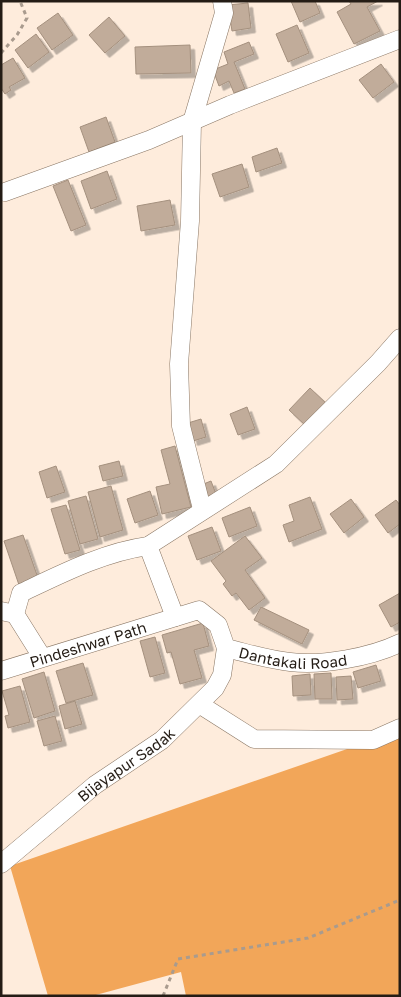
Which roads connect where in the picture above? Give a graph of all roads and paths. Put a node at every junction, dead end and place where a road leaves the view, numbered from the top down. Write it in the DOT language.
graph roads {
  1 [pos="20,1"];
  2 [pos="222,1"];
  3 [pos="400,39"];
  4 [pos="1,52"];
  5 [pos="192,122"];
  6 [pos="5,192"];
  7 [pos="400,338"];
  8 [pos="202,509"];
  9 [pos="148,546"];
  10 [pos="8,613"];
  11 [pos="176,617"];
  12 [pos="400,643"];
  13 [pos="226,648"];
  14 [pos="42,657"];
  15 [pos="1,671"];
  16 [pos="199,704"];
  17 [pos="400,728"];
  18 [pos="1,864"];
  19 [pos="400,900"];
  20 [pos="162,996"];
  1 -- 4 [label="path"];
  2 -- 5 [label="street"];
  3 -- 5 [label="street"];
  5 -- 6 [label="street"];
  5 -- 8 [label="street"];
  7 -- 8 [label="street"];
  8 -- 9 [label="street"];
  9 -- 10 [label="street"];
  9 -- 11 [label="street"];
  10 -- 14 [label="street"];
  11 -- 13 [label="street, Dantakali Road"];
  11 -- 14 [label="street, Pindeshwar Path"];
  12 -- 13 [label="street, Dantakali Road"];
  13 -- 16 [label="street, Bijayapur Sadak"];
  14 -- 15 [label="street, Pindeshwar Path"];
  16 -- 17 [label="street"];
  16 -- 18 [label="street, Bijayapur Sadak"];
  19 -- 20 [label="path"];
}
